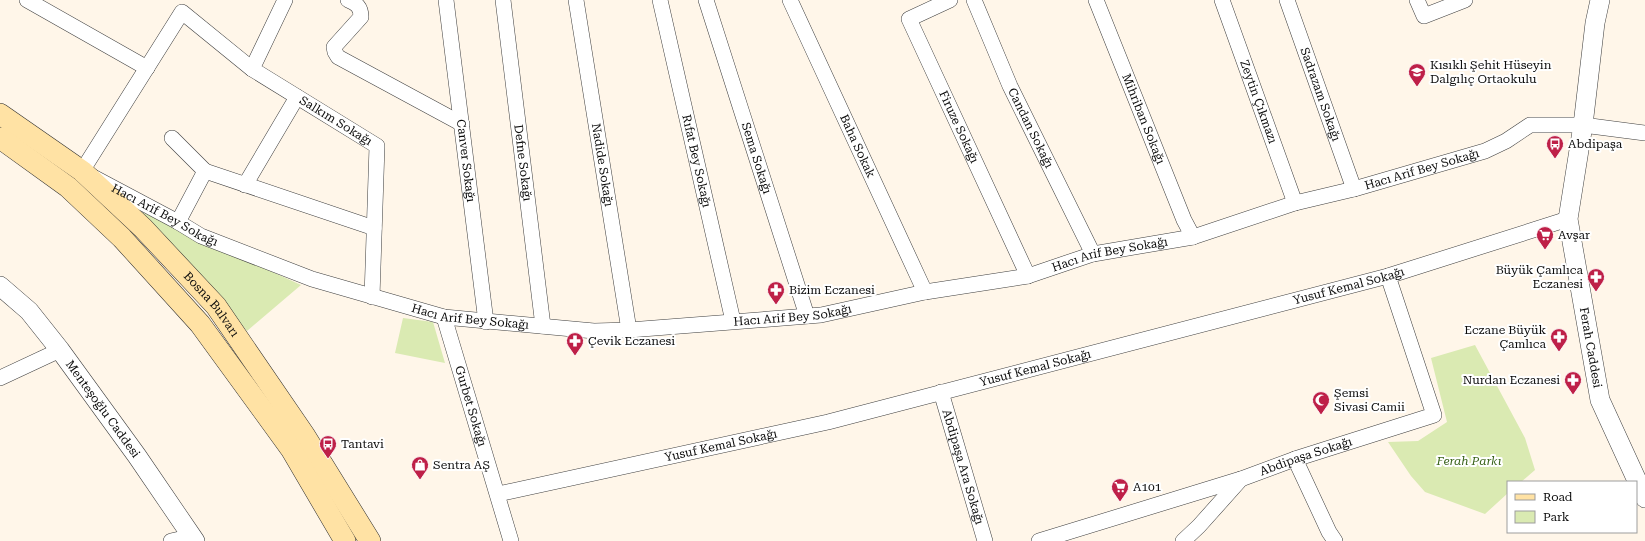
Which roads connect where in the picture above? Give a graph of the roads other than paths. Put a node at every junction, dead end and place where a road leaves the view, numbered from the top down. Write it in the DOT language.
graph roads {
  1 [pos="27,0"];
  2 [pos="285,0"];
  3 [pos="348,0"];
  4 [pos="446,0"];
  5 [pos="503,0"];
  6 [pos="576,0"];
  7 [pos="660,0"];
  8 [pos="706,0"];
  9 [pos="790,0"];
  10 [pos="950,0"];
  11 [pos="974,0"];
  12 [pos="1096,0"];
  13 [pos="1222,0"];
  14 [pos="1286,0"];
  15 [pos="1417,0"];
  16 [pos="1465,0"];
  17 [pos="1600,0"];
  18 [pos="147,68"];
  19 [pos="252,69"];
  20 [pos="297,97"];
  21 [pos="0,114"];
  22 [pos="462,124"];
  23 [pos="1583,125"];
  24 [pos="1645,133"];
  25 [pos="0,138"];
  26 [pos="172,138"];
  27 [pos="82,171"];
  28 [pos="205,171"];
  29 [pos="245,185"];
  30 [pos="1354,188"];
  31 [pos="1294,203"];
  32 [pos="1568,219"];
  33 [pos="178,222"];
  34 [pos="374,228"];
  35 [pos="1193,237"];
  36 [pos="1093,254"];
  37 [pos="1028,276"];
  38 [pos="1388,276"];
  39 [pos="0,286"];
  40 [pos="925,292"];
  41 [pos="372,297"];
  42 [pos="808,316"];
  43 [pos="444,317"];
  44 [pos="732,321"];
  45 [pos="486,322"];
  46 [pos="543,326"];
  47 [pos="628,330"];
  48 [pos="60,350"];
  49 [pos="0,378"];
  50 [pos="942,392"];
  51 [pos="1295,459"];
  52 [pos="1241,478"];
  53 [pos="498,494"];
  54 [pos="1645,498"];
  55 [pos="194,539"];
  56 [pos="171,541"];
  57 [pos="345,541"];
  58 [pos="370,541"];
  59 [pos="511,541"];
  60 [pos="985,541"];
  61 [pos="1039,541"];
  62 [pos="1183,541"];
  63 [pos="1335,541"];
  1 -- 18 [label="street"];
  2 -- 19 [label="street"];
  3 -- 22 [label="street"];
  4 -- 22 [label="street, Canver Sokağı"];
  5 -- 46 [label="street, Defne Sokağı"];
  6 -- 47 [label="street, Nadide Sokağı"];
  7 -- 44 [label="street, Rıfat Bey Sokağı"];
  8 -- 42 [label="street, Sema Sokağı"];
  9 -- 40 [label="street, Baha Sokak"];
  10 -- 37 [label="street, Firuze Sokağı"];
  11 -- 36 [label="street, Candan Sokağı"];
  12 -- 35 [label="street, Mihriban Sokağı"];
  13 -- 31 [label="street, Zeytin Çıkmazı"];
  14 -- 30 [label="street, Sadrazam Sokağı"];
  15 -- 16 [label="street"];
  17 -- 23 [label="street, Ferah Caddesi"];
  18 -- 19 [label="street, Salkım Sokağı"];
  18 -- 27 [label="street"];
  19 -- 20 [label="street, Salkım Sokağı"];
  20 -- 29 [label="street"];
  20 -- 34 [label="street, Salkım Sokağı"];
  21 -- 27 [label="main road, Bosna Bulvarı"];
  22 -- 45 [label="street, Canver Sokağı"];
  23 -- 24 [label="street"];
  23 -- 30 [label="street, Hacı Arif Bey Sokağı"];
  23 -- 32 [label="street, Ferah Caddesi"];
  25 -- 57 [label="main road, Bosna Bulvarı"];
  26 -- 28 [label="street"];
  27 -- 33 [label="street, Hacı Arif Bey Sokağı"];
  27 -- 58 [label="main road, Bosna Bulvarı"];
  28 -- 29 [label="street"];
  28 -- 33 [label="street"];
  29 -- 34 [label="street"];
  30 -- 31 [label="street, Hacı Arif Bey Sokağı"];
  31 -- 35 [label="street, Hacı Arif Bey Sokağı"];
  32 -- 38 [label="street, Yusuf Kemal Sokağı"];
  32 -- 54 [label="street, Ferah Caddesi"];
  33 -- 41 [label="street, Hacı Arif Bey Sokağı"];
  34 -- 41 [label="street, Salkım Sokağı"];
  35 -- 36 [label="street, Hacı Arif Bey Sokağı"];
  36 -- 37 [label="street, Hacı Arif Bey Sokağı"];
  37 -- 40 [label="street, Hacı Arif Bey Sokağı"];
  38 -- 50 [label="street, Yusuf Kemal Sokağı"];
  38 -- 51 [label="street, Abdipaşa Sokağı"];
  39 -- 48 [label="street, Menteşoğlu Caddesi"];
  40 -- 42 [label="street, Hacı Arif Bey Sokağı"];
  41 -- 43 [label="street, Hacı Arif Bey Sokağı"];
  42 -- 44 [label="street, Hacı Arif Bey Sokağı"];
  43 -- 45 [label="street, Hacı Arif Bey Sokağı"];
  43 -- 53 [label="street, Gurbet Sokağı"];
  44 -- 47 [label="street, Hacı Arif Bey Sokağı"];
  45 -- 46 [label="street, Hacı Arif Bey Sokağı"];
  46 -- 47 [label="street, Hacı Arif Bey Sokağı"];
  48 -- 49 [label="street"];
  48 -- 55 [label="street, Menteşoğlu Caddesi"];
  50 -- 53 [label="street, Yusuf Kemal Sokağı"];
  50 -- 60 [label="street, Abdipaşa Ara Sokağı"];
  51 -- 52 [label="street, Abdipaşa Sokağı"];
  51 -- 63 [label="street"];
  52 -- 61 [label="street, Abdipaşa Sokağı"];
  52 -- 62 [label="street"];
  53 -- 59 [label="street, Gurbet Sokağı"];
  55 -- 56 [label="street"];
}
